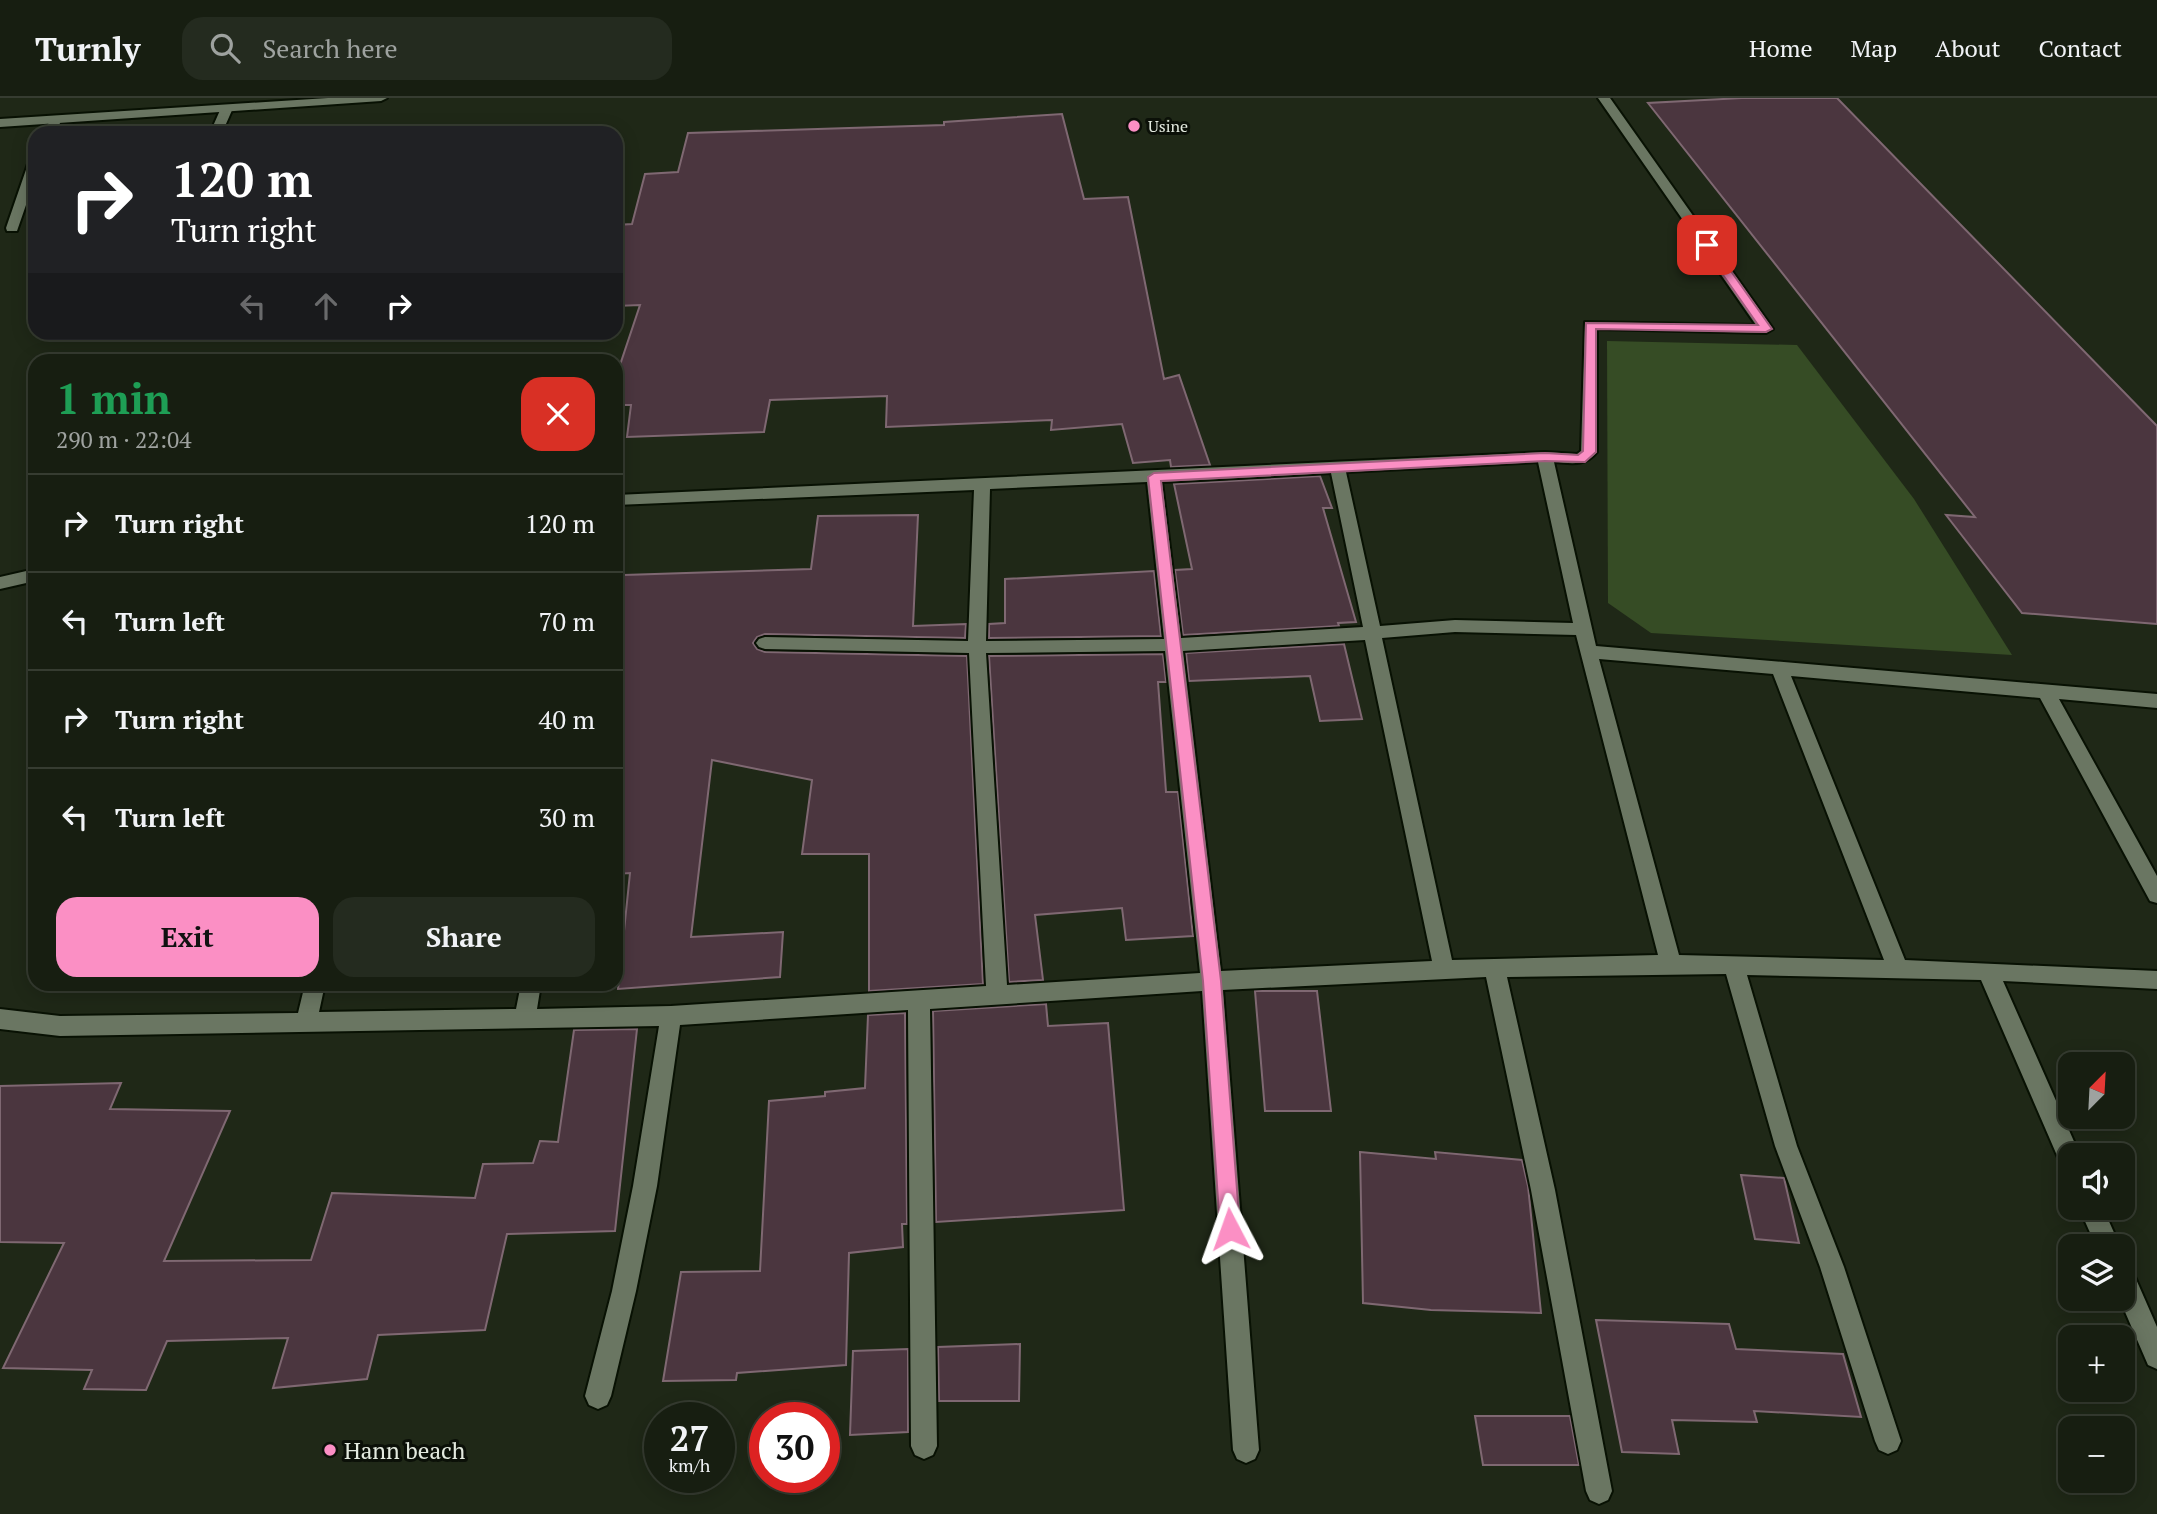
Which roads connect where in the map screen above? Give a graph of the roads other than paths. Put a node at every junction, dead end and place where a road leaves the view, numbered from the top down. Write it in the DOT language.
graph roads {
  1 [pos="380,98"];
  2 [pos="1604,98"];
  3 [pos="227,108"];
  4 [pos="56,119"];
  5 [pos="0,122"];
  6 [pos="52,126"];
  7 [pos="219,126"];
  8 [pos="28,182"];
  9 [pos="12,229"];
  10 [pos="1545,457"];
  11 [pos="1337,466"];
  12 [pos="1154,477"];
  13 [pos="982,485"];
  14 [pos="623,505"];
  15 [pos="28,577"];
  16 [pos="0,583"];
  17 [pos="1583,629"];
  18 [pos="1373,634"];
  19 [pos="765,643"];
  20 [pos="1173,645"];
  21 [pos="977,647"];
  22 [pos="1588,652"];
  23 [pos="1779,668"];
  24 [pos="2046,692"];
  25 [pos="2157,701"];
  26 [pos="2157,895"];
  27 [pos="1671,964"];
  28 [pos="1734,967"];
  29 [pos="1898,968"];
  30 [pos="1444,969"];
  31 [pos="1496,970"];
  32 [pos="1988,971"];
  33 [pos="2157,980"];
  34 [pos="1212,981"];
  35 [pos="313,991"];
  36 [pos="530,991"];
  37 [pos="997,993"];
  38 [pos="919,998"];
  39 [pos="671,1016"];
  40 [pos="524,1017"];
  41 [pos="0,1018"];
  42 [pos="306,1020"];
  43 [pos="2063,1143"];
  44 [pos="2135,1306"];
  45 [pos="2157,1356"];
  46 [pos="598,1396"];
  47 [pos="1888,1441"];
  48 [pos="925,1446"];
  49 [pos="1246,1450"];
  50 [pos="1599,1491"];
  1 -- 3 [label="street"];
  2 -- 10 [label="street"];
  3 -- 4 [label="street"];
  3 -- 7 [label="street"];
  4 -- 5 [label="street"];
  4 -- 6 [label="street"];
  8 -- 9 [label="street"];
  10 -- 11 [label="street"];
  10 -- 17 [label="street"];
  11 -- 12 [label="street"];
  11 -- 18 [label="street"];
  12 -- 13 [label="street"];
  12 -- 20 [label="street"];
  13 -- 14 [label="street"];
  13 -- 21 [label="street"];
  15 -- 16 [label="street"];
  17 -- 18 [label="street"];
  17 -- 22 [label="street"];
  18 -- 20 [label="street"];
  18 -- 30 [label="street"];
  19 -- 21 [label="street"];
  20 -- 21 [label="street"];
  20 -- 34 [label="street"];
  21 -- 37 [label="street"];
  22 -- 23 [label="street"];
  22 -- 27 [label="street"];
  23 -- 24 [label="street"];
  23 -- 29 [label="street"];
  24 -- 25 [label="street"];
  24 -- 26 [label="street"];
  27 -- 28 [label="street"];
  27 -- 31 [label="street"];
  28 -- 29 [label="street"];
  28 -- 47 [label="street"];
  29 -- 32 [label="street"];
  30 -- 31 [label="street"];
  30 -- 34 [label="street"];
  31 -- 50 [label="street"];
  32 -- 33 [label="street"];
  32 -- 43 [label="street"];
  34 -- 37 [label="street"];
  34 -- 49 [label="street"];
  35 -- 42 [label="street"];
  36 -- 40 [label="street"];
  37 -- 38 [label="street"];
  38 -- 39 [label="street"];
  38 -- 48 [label="street"];
  39 -- 40 [label="street"];
  39 -- 46 [label="street"];
  40 -- 42 [label="street"];
  41 -- 42 [label="street"];
  44 -- 45 [label="street"];
}
